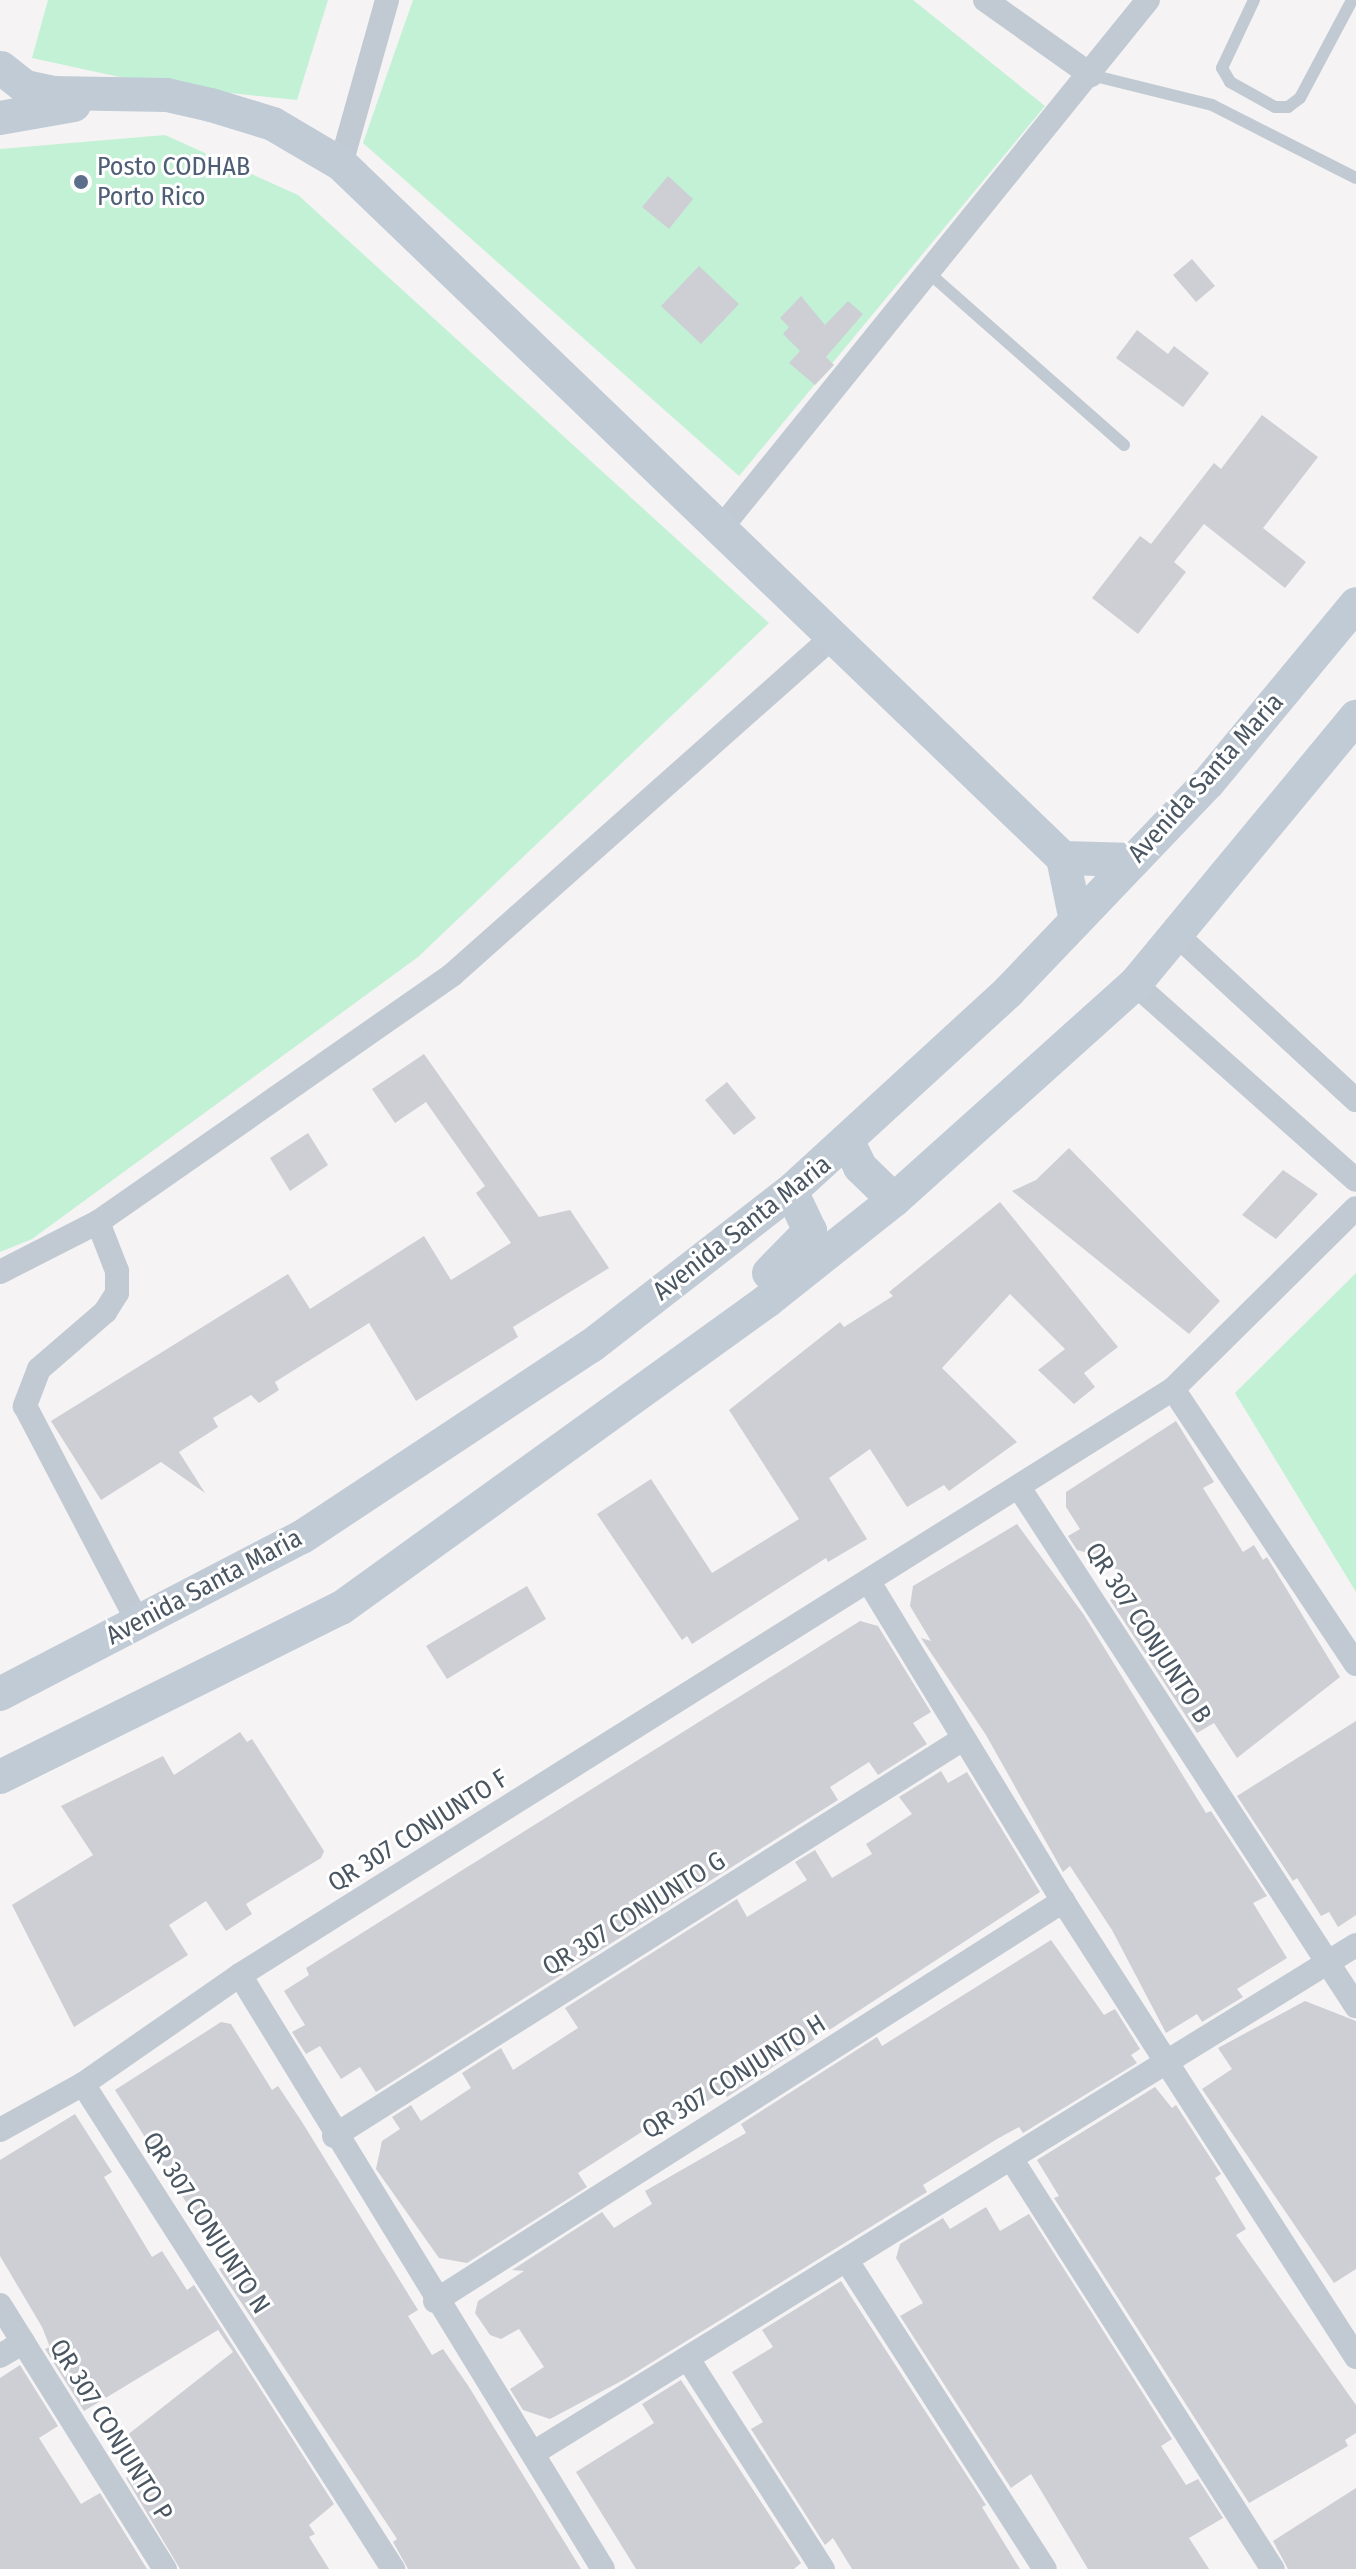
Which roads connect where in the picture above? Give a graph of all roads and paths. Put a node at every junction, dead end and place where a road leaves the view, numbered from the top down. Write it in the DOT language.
graph roads {
  1 [pos="387,0"];
  2 [pos="985,0"];
  3 [pos="1148,0"];
  4 [pos="1254,0"];
  5 [pos="1352,0"];
  6 [pos="0,66"];
  7 [pos="1091,75"];
  8 [pos="0,83"];
  9 [pos="126,95"];
  10 [pos="0,118"];
  11 [pos="341,164"];
  12 [pos="1356,178"];
  13 [pos="929,273"];
  14 [pos="1124,445"];
  15 [pos="721,528"];
  16 [pos="1356,604"];
  17 [pos="829,640"];
  18 [pos="1356,717"];
  19 [pos="1063,858"];
  20 [pos="1134,860"];
  21 [pos="1076,921"];
  22 [pos="1178,936"];
  23 [pos="1135,984"];
  24 [pos="1356,1100"];
  25 [pos="849,1144"];
  26 [pos="1356,1180"];
  27 [pos="791,1191"];
  28 [pos="894,1200"];
  29 [pos="1356,1208"];
  30 [pos="98,1222"];
  31 [pos="0,1272"];
  32 [pos="691,1359"];
  33 [pos="1173,1389"];
  34 [pos="1020,1489"];
  35 [pos="869,1582"];
  36 [pos="138,1622"];
  37 [pos="1356,1664"];
  38 [pos="0,1694"];
  39 [pos="963,1739"];
  40 [pos="0,1777"];
  41 [pos="1063,1901"];
  42 [pos="1356,1945"];
  43 [pos="1329,1962"];
  44 [pos="240,1975"];
  45 [pos="1356,2006"];
  46 [pos="1170,2063"];
  47 [pos="83,2084"];
  48 [pos="0,2130"];
  49 [pos="334,2136"];
  50 [pos="1012,2160"];
  51 [pos="847,2261"];
  52 [pos="435,2301"];
  53 [pos="0,2305"];
  54 [pos="23,2342"];
  55 [pos="0,2356"];
  56 [pos="1356,2357"];
  57 [pos="688,2359"];
  58 [pos="535,2452"];
  59 [pos="165,2569"];
  60 [pos="393,2569"];
  61 [pos="603,2569"];
  62 [pos="823,2569"];
  63 [pos="1045,2569"];
  64 [pos="1273,2569"];
  1 -- 11 [label="street"];
  2 -- 7 [label="street"];
  3 -- 7 [label="street"];
  4 -- 5 [label="lane"];
  6 -- 8 [label="main road"];
  6 -- 9 [label="main road"];
  7 -- 12 [label="lane"];
  7 -- 13 [label="street"];
  9 -- 10 [label="main road"];
  9 -- 11 [label="main road"];
  11 -- 15 [label="main road"];
  13 -- 14 [label="lane"];
  13 -- 15 [label="street"];
  15 -- 17 [label="main road"];
  16 -- 20 [label="main road, Avenida Santa Maria"];
  17 -- 19 [label="main road"];
  17 -- 30 [label="street"];
  18 -- 22 [label="main road"];
  19 -- 20 [label="main road"];
  19 -- 21 [label="main road"];
  20 -- 21 [label="main road, Avenida Santa Maria"];
  21 -- 25 [label="main road, Avenida Santa Maria"];
  22 -- 23 [label="main road"];
  22 -- 24 [label="street"];
  23 -- 26 [label="street"];
  23 -- 28 [label="main road"];
  25 -- 27 [label="main road, Avenida Santa Maria"];
  25 -- 28 [label="main road"];
  27 -- 32 [label="main road"];
  27 -- 36 [label="main road, Avenida Santa Maria"];
  28 -- 32 [label="main road"];
  29 -- 33 [label="street"];
  30 -- 31 [label="street"];
  30 -- 36 [label="street"];
  32 -- 40 [label="main road"];
  33 -- 34 [label="street"];
  33 -- 37 [label="street"];
  34 -- 35 [label="street, QR 307 CONJUNTO F"];
  34 -- 43 [label="street, QR 307 CONJUNTO B"];
  35 -- 39 [label="street"];
  35 -- 44 [label="street, QR 307 CONJUNTO F"];
  36 -- 38 [label="main road, Avenida Santa Maria"];
  39 -- 41 [label="street"];
  39 -- 49 [label="street, QR 307 CONJUNTO G"];
  41 -- 46 [label="street"];
  41 -- 52 [label="street, QR 307 CONJUNTO H"];
  42 -- 43 [label="street"];
  43 -- 45 [label="street, QR 307 CONJUNTO B"];
  43 -- 46 [label="street"];
  44 -- 47 [label="street, QR 307 CONJUNTO F"];
  44 -- 49 [label="street"];
  46 -- 50 [label="street"];
  46 -- 56 [label="street"];
  47 -- 48 [label="street, QR 307 CONJUNTO F"];
  47 -- 60 [label="street, QR 307 CONJUNTO N"];
  49 -- 52 [label="street"];
  50 -- 51 [label="street"];
  50 -- 64 [label="street"];
  51 -- 57 [label="street"];
  51 -- 63 [label="street"];
  52 -- 58 [label="street"];
  53 -- 54 [label="street"];
  54 -- 55 [label="street, QR 307 CONJUNTO P"];
  54 -- 59 [label="street, QR 307 CONJUNTO P"];
  57 -- 58 [label="street"];
  57 -- 62 [label="street"];
  58 -- 61 [label="street"];
}
